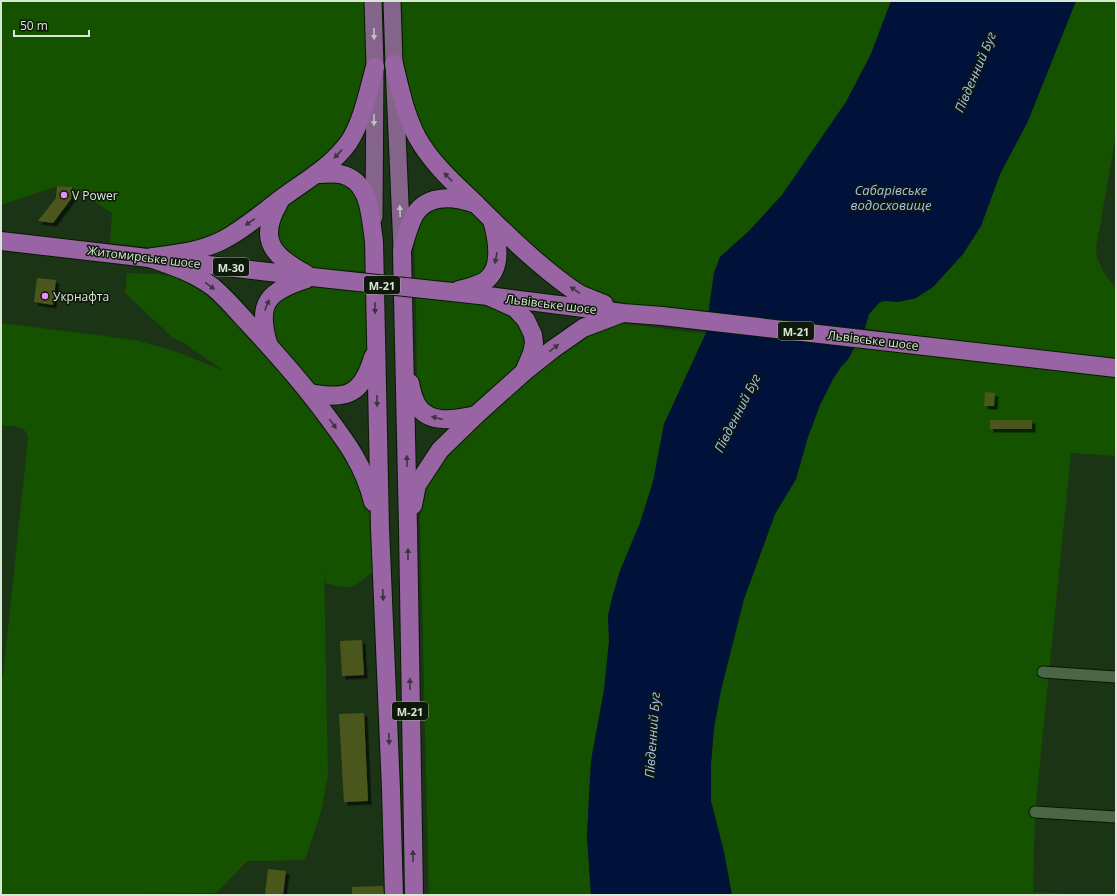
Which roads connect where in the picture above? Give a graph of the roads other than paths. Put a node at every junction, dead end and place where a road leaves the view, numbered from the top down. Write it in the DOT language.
graph roads {
  1 [pos="373,1"];
  2 [pos="392,1"];
  3 [pos="394,64"];
  4 [pos="375,67"];
  5 [pos="316,174"];
  6 [pos="281,198"];
  7 [pos="476,204"];
  8 [pos="492,220"];
  9 [pos="1,241"];
  10 [pos="374,241"];
  11 [pos="402,250"];
  12 [pos="150,258"];
  13 [pos="312,277"];
  14 [pos="452,292"];
  15 [pos="488,296"];
  16 [pos="623,313"];
  17 [pos="268,343"];
  18 [pos="376,348"];
  19 [pos="404,355"];
  20 [pos="1116,368"];
  21 [pos="524,372"];
  22 [pos="310,393"];
  23 [pos="476,415"];
  24 [pos="380,528"];
  25 [pos="408,528"];
  26 [pos="1043,672"];
  27 [pos="1116,676"];
  28 [pos="1035,812"];
  29 [pos="1116,817"];
  30 [pos="394,895"];
  31 [pos="414,895"];
  1 -- 4 [label="main road, one-way"];
  2 -- 3 [label="main road"];
  7 -- 3 [label="highway, one-way"];
  11 -- 3 [label="main road, one-way"];
  4 -- 5 [label="highway, one-way"];
  4 -- 10 [label="main road, one-way"];
  5 -- 6 [label="highway, М-21"];
  5 -- 10 [label="highway, М-21"];
  6 -- 12 [label="highway, one-way"];
  6 -- 13 [label="highway, М-21"];
  7 -- 8 [label="highway"];
  7 -- 11 [label="highway"];
  8 -- 14 [label="highway, one-way"];
  16 -- 8 [label="highway, one-way"];
  9 -- 12 [label="highway, Житомирське шосе / М-30"];
  10 -- 18 [label="highway, М-21, one-way"];
  11 -- 19 [label="highway"];
  12 -- 13 [label="highway, Житомирське шосе / М-30"];
  12 -- 17 [label="highway, one-way"];
  13 -- 14 [label="highway, М-21, bridge"];
  17 -- 13 [label="highway, one-way"];
  14 -- 15 [label="highway, М-21"];
  15 -- 16 [label="highway, Львівське шосе / М-21"];
  15 -- 21 [label="highway"];
  16 -- 20 [label="highway, Львівське шосе / М-21"];
  21 -- 16 [label="highway, М-21, one-way"];
  17 -- 22 [label="highway"];
  18 -- 22 [label="highway"];
  18 -- 24 [label="highway, М-21, one-way"];
  23 -- 19 [label="highway, one-way"];
  25 -- 19 [label="highway, one-way"];
  21 -- 23 [label="highway, М-21"];
  22 -- 24 [label="highway, one-way"];
  23 -- 25 [label="highway, М-21"];
  24 -- 30 [label="highway, М-21, one-way"];
  31 -- 25 [label="highway, М-21, one-way"];
  26 -- 27 [label="street"];
  28 -- 29 [label="street"];
}
